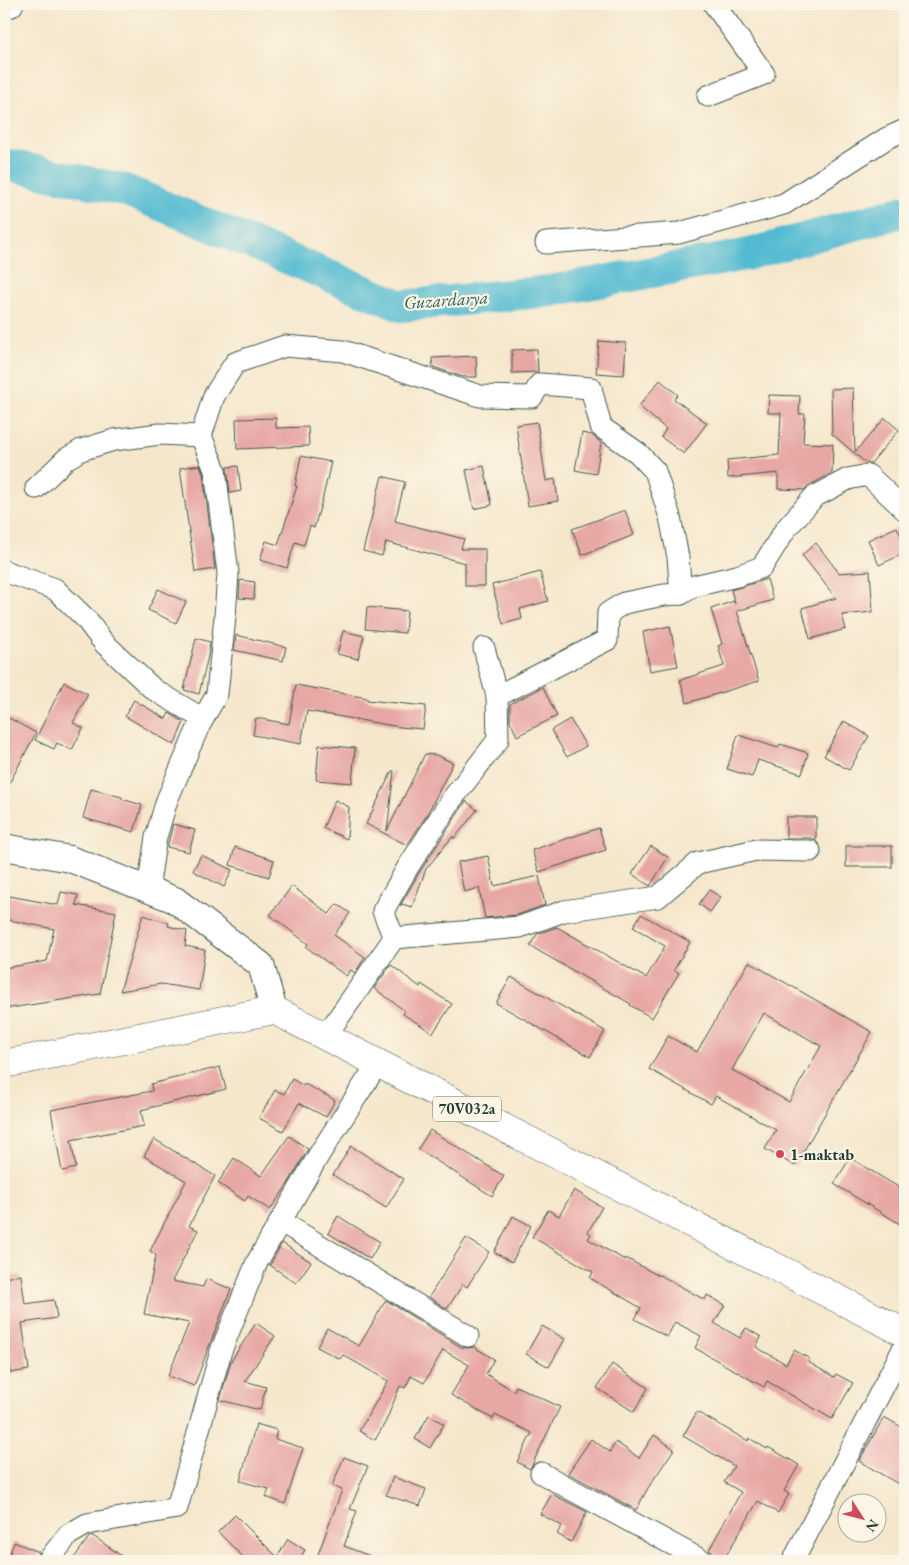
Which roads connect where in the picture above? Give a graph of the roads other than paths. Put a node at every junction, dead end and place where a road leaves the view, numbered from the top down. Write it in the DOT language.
graph roads {
  1 [pos="10,4"];
  2 [pos="714,4"];
  3 [pos="4,5"];
  4 [pos="708,96"];
  5 [pos="905,130"];
  6 [pos="546,243"];
  7 [pos="201,436"];
  8 [pos="36,488"];
  9 [pos="905,510"];
  10 [pos="4,571"];
  11 [pos="681,594"];
  12 [pos="484,648"];
  13 [pos="497,696"];
  14 [pos="203,719"];
  15 [pos="4,847"];
  16 [pos="810,851"];
  17 [pos="148,889"];
  18 [pos="394,938"];
  19 [pos="274,1010"];
  20 [pos="325,1037"];
  21 [pos="4,1064"];
  22 [pos="378,1064"];
  23 [pos="280,1221"];
  24 [pos="905,1333"];
  25 [pos="468,1336"];
  26 [pos="905,1345"];
  27 [pos="541,1474"];
  28 [pos="48,1561"];
  29 [pos="703,1561"];
  30 [pos="793,1561"];
  1 -- 3 [label="street"];
  2 -- 4 [label="street"];
  5 -- 6 [label="street"];
  7 -- 8 [label="street"];
  7 -- 11 [label="street"];
  7 -- 14 [label="street"];
  9 -- 11 [label="street"];
  10 -- 14 [label="street"];
  11 -- 13 [label="street"];
  12 -- 13 [label="street"];
  13 -- 18 [label="street"];
  14 -- 17 [label="street"];
  15 -- 17 [label="street"];
  16 -- 18 [label="street"];
  17 -- 19 [label="street"];
  18 -- 20 [label="street"];
  19 -- 20 [label="main road, 70V032a"];
  19 -- 21 [label="main road"];
  20 -- 22 [label="main road, 70V032a"];
  22 -- 23 [label="street"];
  22 -- 24 [label="main road, 70V032a"];
  23 -- 25 [label="street"];
  23 -- 28 [label="street"];
  26 -- 30 [label="street"];
  27 -- 29 [label="street"];
}
